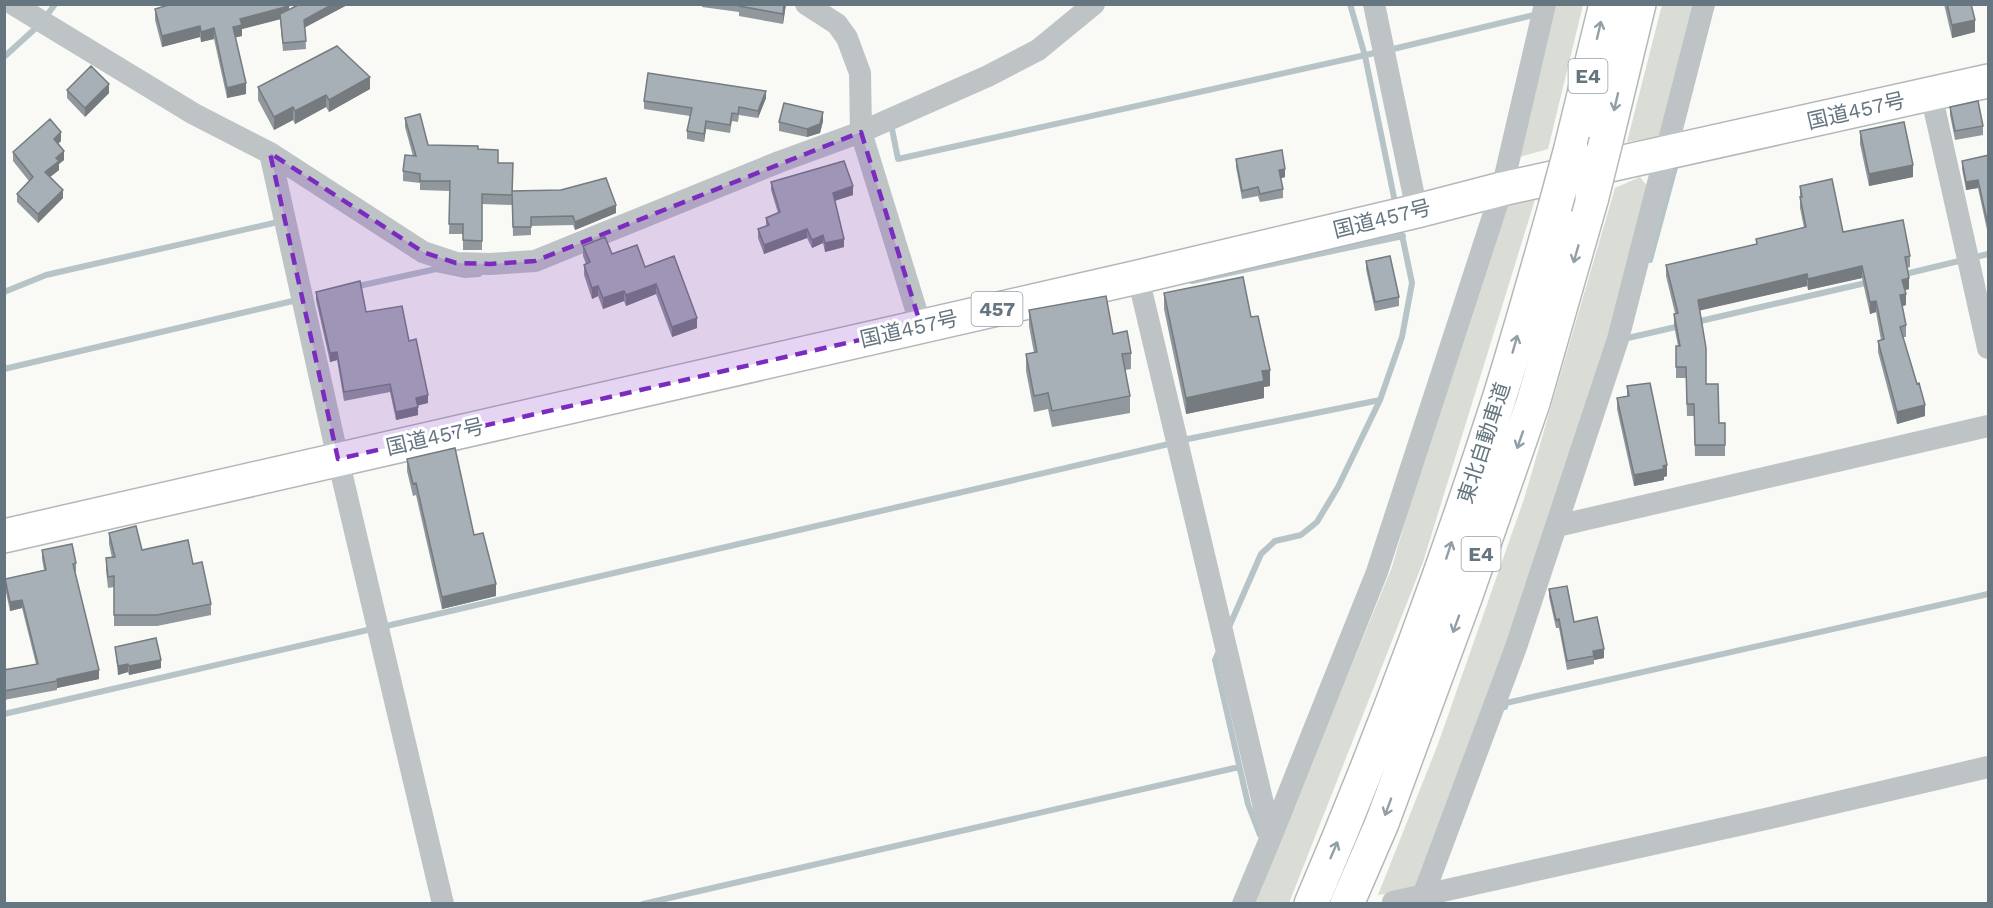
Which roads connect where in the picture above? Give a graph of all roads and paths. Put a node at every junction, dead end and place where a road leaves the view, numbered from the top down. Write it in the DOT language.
graph roads {
  1 [pos="13,4"];
  2 [pos="806,4"];
  3 [pos="1094,4"];
  4 [pos="1374,4"];
  5 [pos="1545,4"];
  6 [pos="1605,4"];
  7 [pos="1639,4"];
  8 [pos="1704,4"];
  9 [pos="1989,81"];
  10 [pos="1931,94"];
  11 [pos="861,132"];
  12 [pos="270,153"];
  13 [pos="1665,154"];
  14 [pos="1502,189"];
  15 [pos="1418,211"];
  16 [pos="1138,277"];
  17 [pos="921,326"];
  18 [pos="1989,348"];
  19 [pos="1989,426"];
  20 [pos="338,459"];
  21 [pos="1557,526"];
  22 [pos="4,536"];
  23 [pos="1989,767"];
  24 [pos="1271,837"];
  25 [pos="1422,899"];
  26 [pos="1393,902"];
  27 [pos="443,903"];
  28 [pos="1243,903"];
  29 [pos="1311,903"];
  30 [pos="1347,903"];
  1 -- 12 [label="street"];
  2 -- 11 [label="street"];
  3 -- 11 [label="street"];
  4 -- 15 [label="street"];
  5 -- 14 [label="street"];
  29 -- 6 [label="highway, 東北自動車道 / E4, one-way, bridge"];
  7 -- 30 [label="highway, 東北自動車道 / E4, one-way, bridge"];
  8 -- 13 [label="street"];
  9 -- 10 [label="highway, 国道457号 / 457"];
  10 -- 13 [label="highway, 国道457号 / 457"];
  10 -- 18 [label="street"];
  11 -- 12 [label="street"];
  11 -- 17 [label="street"];
  12 -- 20 [label="street"];
  13 -- 14 [label="highway, 国道457号 / 457"];
  13 -- 21 [label="street"];
  14 -- 15 [label="highway, 国道457号 / 457"];
  14 -- 24 [label="street"];
  15 -- 16 [label="highway, 国道457号 / 457"];
  16 -- 17 [label="highway, 国道457号 / 457"];
  16 -- 24 [label="street"];
  17 -- 20 [label="highway, 国道457号 / 457"];
  19 -- 21 [label="street"];
  20 -- 22 [label="highway, 国道457号 / 457"];
  20 -- 27 [label="street"];
  21 -- 25 [label="street"];
  23 -- 25 [label="street"];
  24 -- 28 [label="street"];
  25 -- 26 [label="street"];
}
